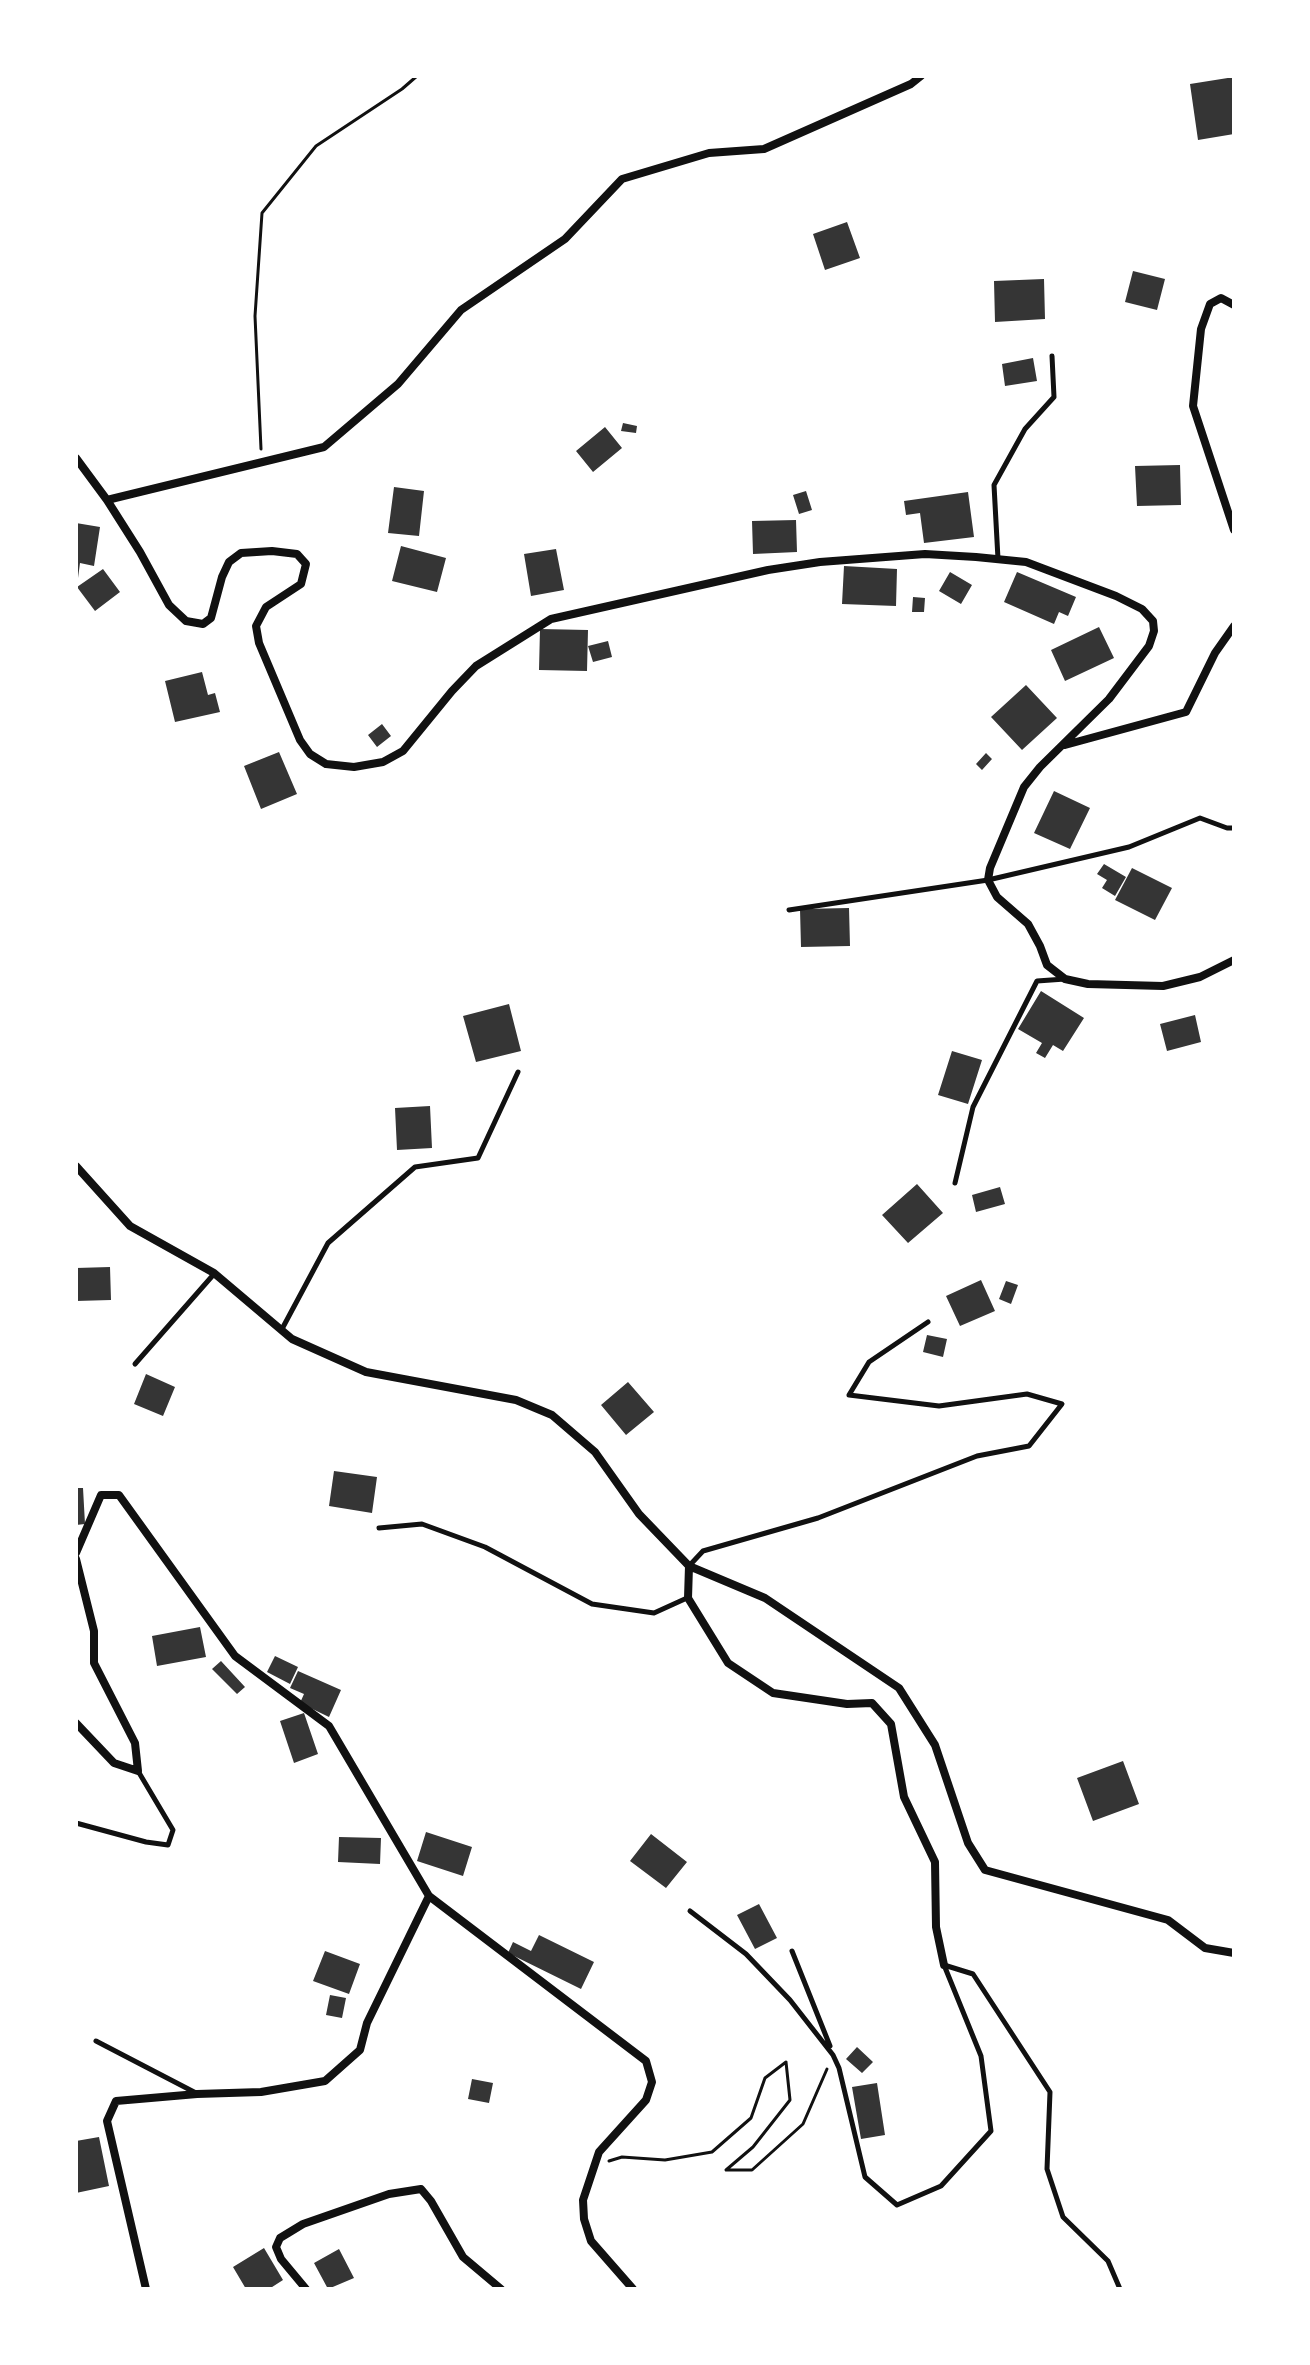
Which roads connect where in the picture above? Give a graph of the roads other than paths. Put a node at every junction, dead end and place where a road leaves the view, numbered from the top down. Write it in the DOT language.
graph roads {
  1 [pos="921,76"];
  2 [pos="1234,305"];
  3 [pos="1052,356"];
  4 [pos="76,458"];
  5 [pos="107,500"];
  6 [pos="1234,530"];
  7 [pos="998,559"];
  8 [pos="1234,626"];
  9 [pos="1064,745"];
  10 [pos="1234,828"];
  11 [pos="988,880"];
  12 [pos="789,910"];
  13 [pos="1234,960"];
  14 [pos="1065,979"];
  15 [pos="518,1072"];
  16 [pos="76,1166"];
  17 [pos="955,1183"];
  18 [pos="214,1273"];
  19 [pos="928,1322"];
  20 [pos="282,1330"];
  21 [pos="135,1364"];
  22 [pos="379,1528"];
  23 [pos="76,1556"];
  24 [pos="689,1566"];
  25 [pos="688,1598"];
  26 [pos="76,1723"];
  27 [pos="138,1771"];
  28 [pos="76,1823"];
  29 [pos="429,1896"];
  30 [pos="690,1911"];
  31 [pos="792,1951"];
  32 [pos="1234,1953"];
  33 [pos="944,1965"];
  34 [pos="96,2041"];
  35 [pos="833,2055"];
  36 [pos="197,2094"];
  37 [pos="146,2289"];
  38 [pos="306,2289"];
  39 [pos="501,2289"];
  40 [pos="633,2289"];
  41 [pos="1120,2289"];
  1 -- 5 [label="street"];
  2 -- 6 [label="street"];
  3 -- 7 [label="lane"];
  4 -- 5 [label="street"];
  5 -- 7 [label="street"];
  7 -- 9 [label="street"];
  8 -- 9 [label="street"];
  9 -- 11 [label="street"];
  10 -- 11 [label="lane"];
  11 -- 12 [label="lane"];
  11 -- 14 [label="street"];
  13 -- 14 [label="street"];
  14 -- 17 [label="lane"];
  15 -- 20 [label="lane"];
  16 -- 18 [label="street"];
  18 -- 20 [label="street"];
  18 -- 21 [label="lane"];
  19 -- 24 [label="lane"];
  20 -- 24 [label="street"];
  22 -- 25 [label="lane"];
  23 -- 27 [label="street"];
  23 -- 29 [label="street"];
  24 -- 25 [label="street"];
  24 -- 32 [label="street"];
  25 -- 33 [label="street"];
  26 -- 27 [label="street"];
  27 -- 28 [label="lane"];
  29 -- 36 [label="street"];
  29 -- 40 [label="street"];
  30 -- 35 [label="lane"];
  31 -- 35 [label="lane"];
  33 -- 35 [label="lane"];
  33 -- 41 [label="lane"];
  34 -- 36 [label="lane"];
  36 -- 37 [label="street"];
  38 -- 39 [label="street"];
}
